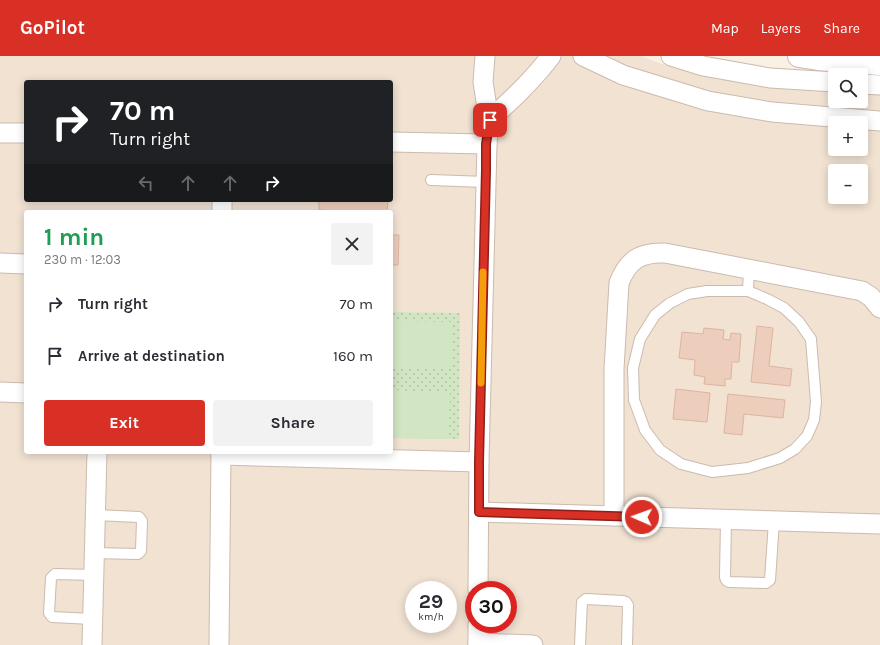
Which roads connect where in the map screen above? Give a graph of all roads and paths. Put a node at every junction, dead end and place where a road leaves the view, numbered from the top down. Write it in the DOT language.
graph roads {
  1 [pos="485,56"];
  2 [pos="551,56"];
  3 [pos="583,56"];
  4 [pos="671,56"];
  5 [pos="799,56"];
  6 [pos="880,64"];
  7 [pos="828,82"];
  8 [pos="868,84"];
  9 [pos="880,85"];
  10 [pos="490,120"];
  11 [pos="880,121"];
  12 [pos="0,133"];
  13 [pos="24,133"];
  14 [pos="393,142"];
  15 [pos="486,144"];
  16 [pos="431,180"];
  17 [pos="486,182"];
  18 [pos="0,263"];
  19 [pos="24,264"];
  20 [pos="749,269"];
  21 [pos="748,291"];
  22 [pos="880,308"];
  23 [pos="614,368"];
  24 [pos="633,368"];
  25 [pos="0,392"];
  26 [pos="24,393"];
  27 [pos="97,454"];
  28 [pos="221,454"];
  29 [pos="250,454"];
  30 [pos="479,462"];
  31 [pos="479,512"];
  32 [pos="95,515"];
  33 [pos="614,516"];
  34 [pos="726,520"];
  35 [pos="774,521"];
  36 [pos="880,524"];
  37 [pos="94,553"];
  38 [pos="94,575"];
  39 [pos="478,581"];
  40 [pos="92,619"];
  41 [pos="478,633"];
  42 [pos="478,644"];
  43 [pos="92,645"];
  44 [pos="219,645"];
  45 [pos="533,645"];
  46 [pos="580,645"];
  47 [pos="627,645"];
  1 -- 10 [label="street"];
  2 -- 10 [label="street"];
  3 -- 11 [label="street"];
  4 -- 7 [label="street"];
  5 -- 6 [label="street"];
  8 -- 9 [label="street"];
  10 -- 15 [label="street"];
  12 -- 13 [label="street"];
  14 -- 15 [label="street"];
  15 -- 17 [label="street"];
  16 -- 17 [label="lane"];
  17 -- 30 [label="street"];
  18 -- 19 [label="street"];
  20 -- 21 [label="lane"];
  20 -- 22 [label="street"];
  20 -- 23 [label="street"];
  21 -- 24 [label="lane"];
  21 -- 24 [label="lane"];
  23 -- 24 [label="lane"];
  23 -- 33 [label="street"];
  25 -- 26 [label="street"];
  27 -- 32 [label="street"];
  28 -- 44 [label="street"];
  29 -- 30 [label="street"];
  30 -- 31 [label="street"];
  31 -- 33 [label="street"];
  31 -- 39 [label="street"];
  32 -- 37 [label="street"];
  32 -- 37 [label="lane"];
  33 -- 34 [label="street"];
  34 -- 35 [label="street"];
  34 -- 35 [label="lane"];
  35 -- 36 [label="street"];
  37 -- 38 [label="street"];
  38 -- 40 [label="street"];
  38 -- 40 [label="lane"];
  40 -- 43 [label="street"];
  41 -- 42 [label="street"];
  42 -- 45 [label="street"];
  46 -- 47 [label="lane"];
}
